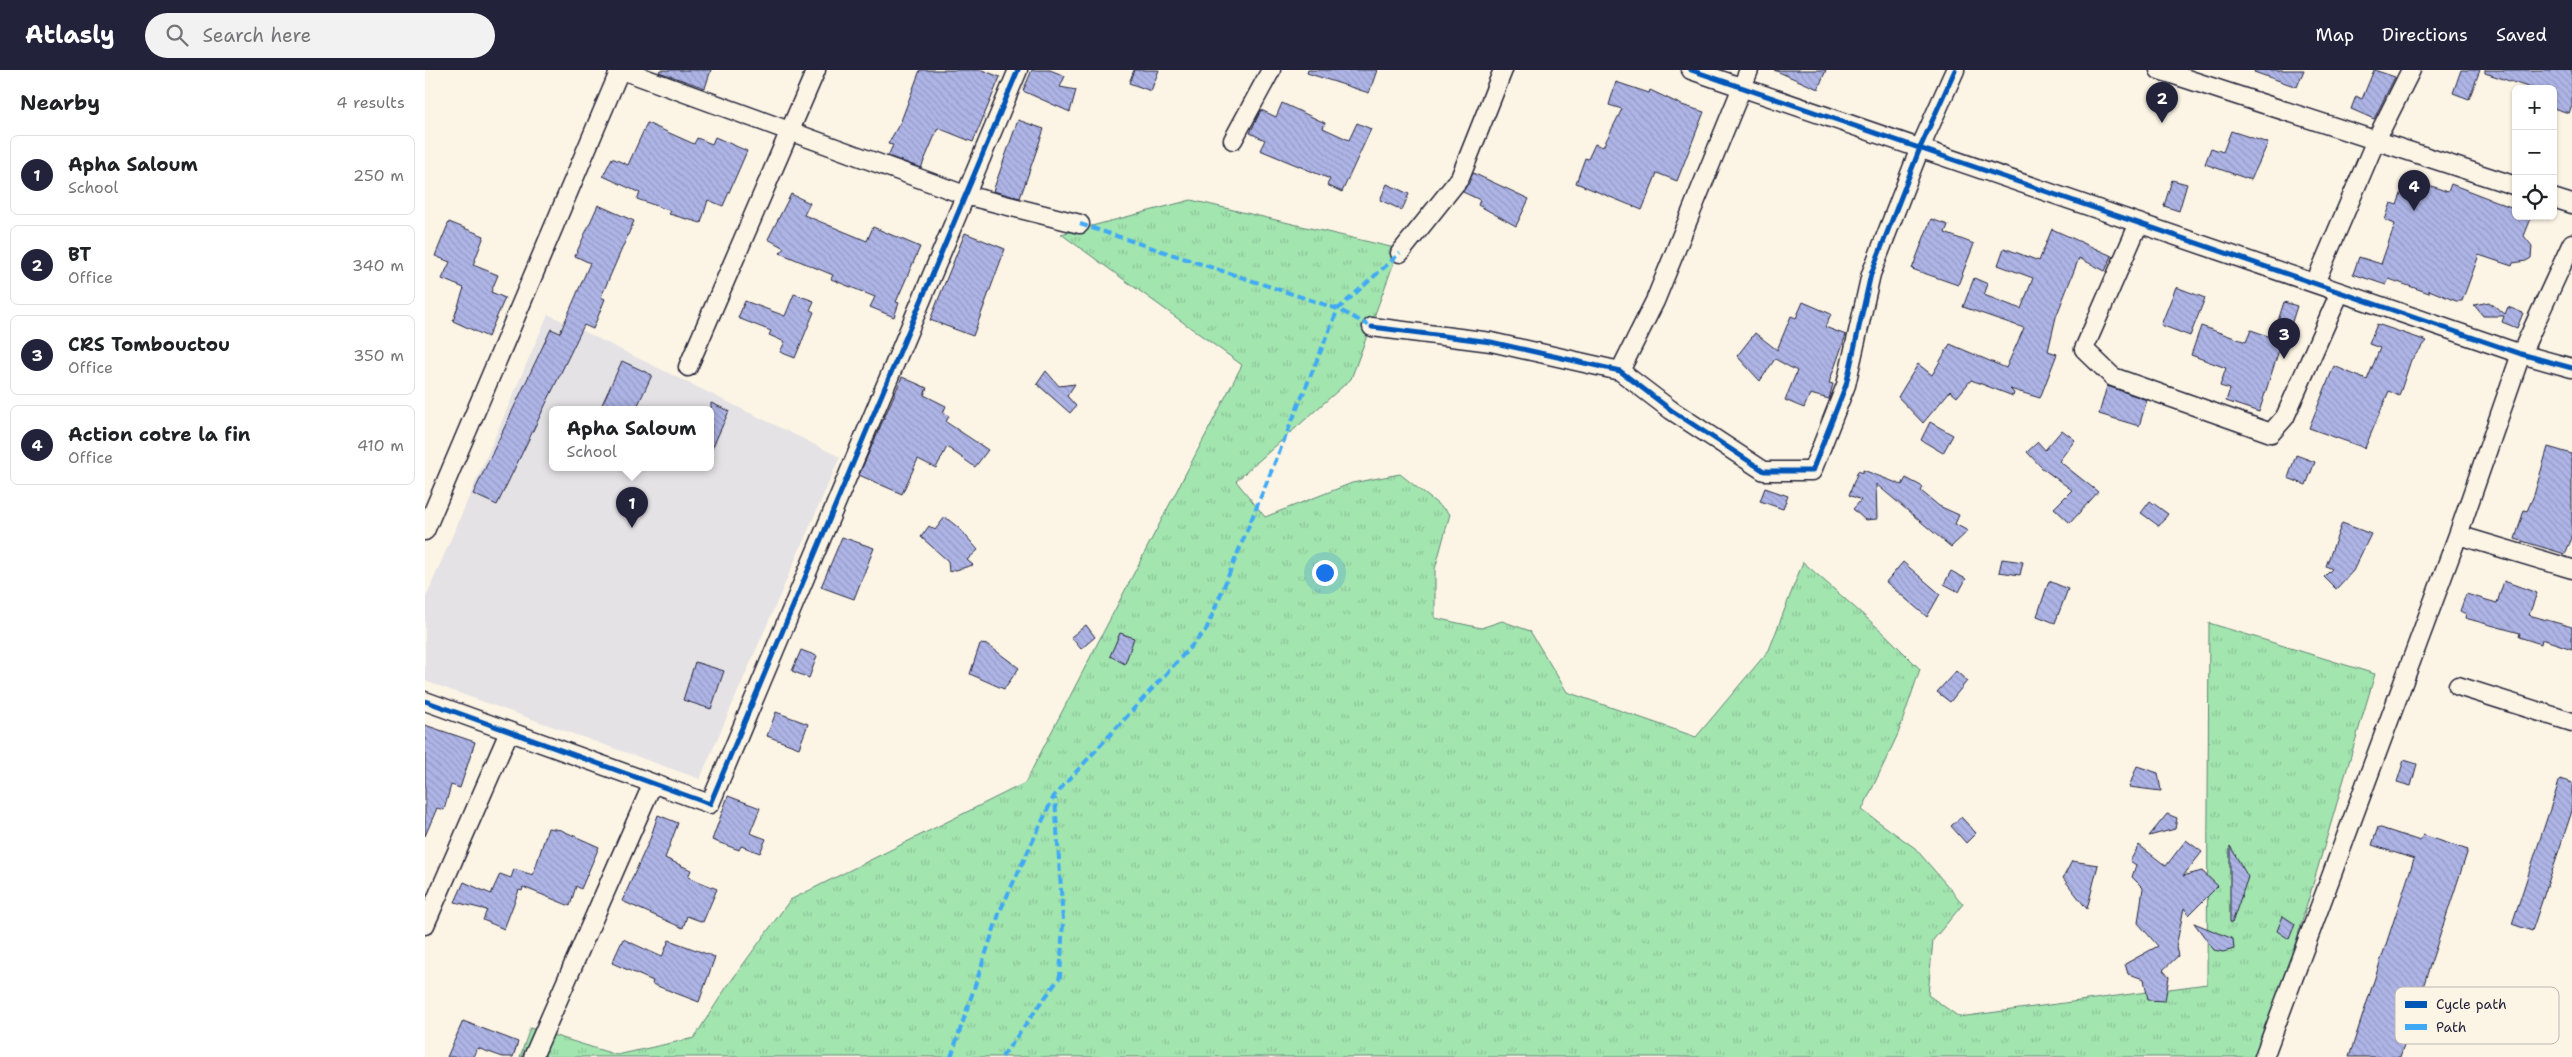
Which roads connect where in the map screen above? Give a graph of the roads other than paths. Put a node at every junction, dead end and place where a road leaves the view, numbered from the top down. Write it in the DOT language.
graph roads {
  1 [pos="621,70"];
  2 [pos="817,70"];
  3 [pos="1018,70"];
  4 [pos="1271,70"];
  5 [pos="1503,70"];
  6 [pos="1691,70"];
  7 [pos="1749,70"];
  8 [pos="1955,70"];
  9 [pos="2159,70"];
  10 [pos="2411,70"];
  11 [pos="1742,87"];
  12 [pos="789,131"];
  13 [pos="1233,140"];
  14 [pos="2376,140"];
  15 [pos="1920,148"];
  16 [pos="2512,185"];
  17 [pos="965,195"];
  18 [pos="2557,199"];
  19 [pos="2572,204"];
  20 [pos="2139,223"];
  21 [pos="1080,224"];
  22 [pos="2572,243"];
  23 [pos="1400,254"];
  24 [pos="2315,283"];
  25 [pos="2340,292"];
  26 [pos="1372,326"];
  27 [pos="2521,354"];
  28 [pos="688,367"];
  29 [pos="2572,368"];
  30 [pos="1620,371"];
  31 [pos="425,531"];
  32 [pos="2458,535"];
  33 [pos="2572,569"];
  34 [pos="2458,686"];
  35 [pos="425,701"];
  36 [pos="2572,722"];
  37 [pos="509,732"];
  38 [pos="653,785"];
  39 [pos="425,925"];
  40 [pos="533,1057"];
  41 [pos="2263,1057"];
  1 -- 12 [label="street"];
  1 -- 31 [label="street"];
  2 -- 12 [label="street"];
  3 -- 17 [label="street"];
  4 -- 13 [label="street"];
  5 -- 23 [label="street"];
  6 -- 11 [label="street"];
  7 -- 11 [label="street"];
  8 -- 15 [label="street"];
  9 -- 14 [label="street"];
  10 -- 14 [label="street"];
  11 -- 15 [label="street"];
  11 -- 30 [label="street"];
  12 -- 17 [label="street"];
  12 -- 28 [label="street"];
  14 -- 16 [label="street"];
  14 -- 24 [label="street"];
  15 -- 20 [label="street"];
  15 -- 30 [label="street"];
  17 -- 21 [label="street"];
  17 -- 38 [label="street"];
  18 -- 19 [label="street"];
  20 -- 24 [label="street"];
  20 -- 25 [label="street"];
  22 -- 27 [label="street"];
  24 -- 25 [label="street"];
  25 -- 27 [label="street"];
  26 -- 30 [label="street"];
  27 -- 29 [label="street"];
  27 -- 32 [label="street"];
  32 -- 33 [label="street"];
  32 -- 41 [label="street"];
  34 -- 36 [label="street"];
  35 -- 37 [label="street"];
  37 -- 38 [label="street"];
  37 -- 39 [label="street"];
  38 -- 40 [label="street"];
}
